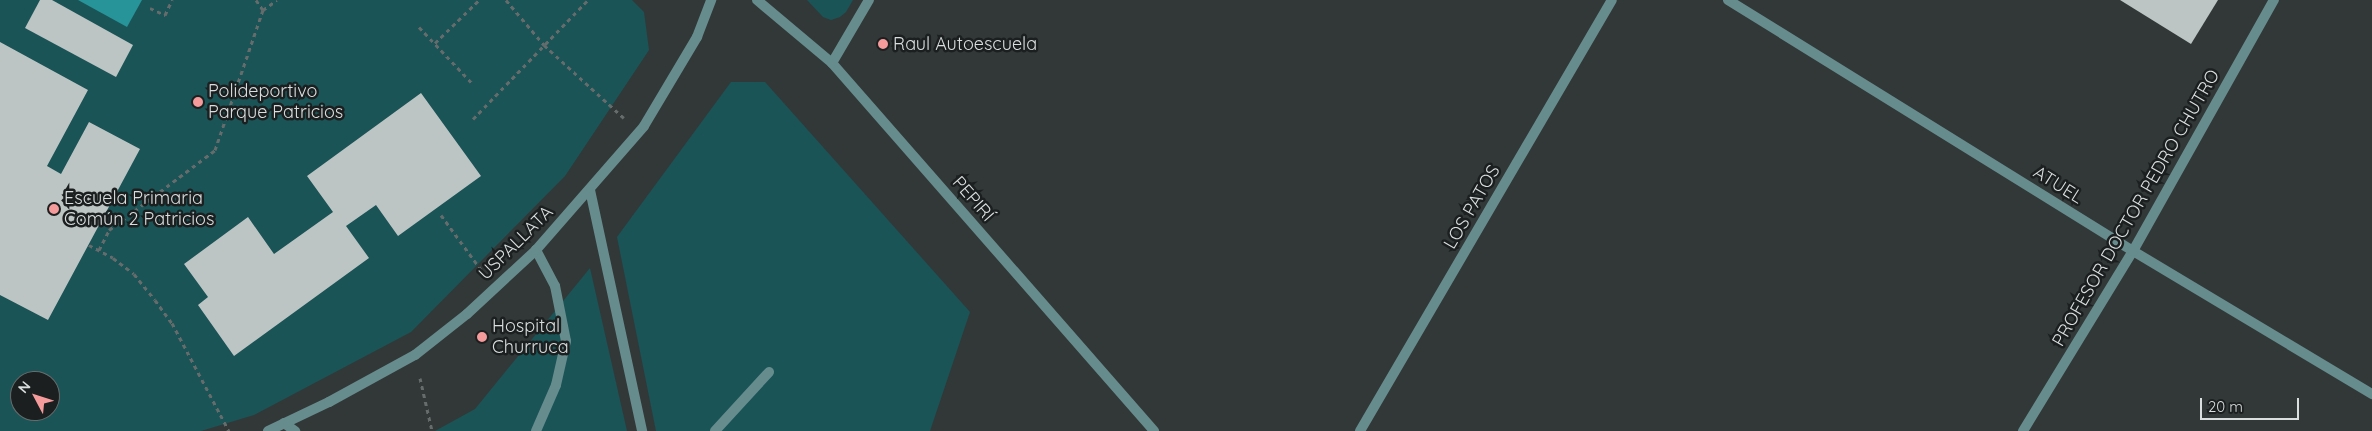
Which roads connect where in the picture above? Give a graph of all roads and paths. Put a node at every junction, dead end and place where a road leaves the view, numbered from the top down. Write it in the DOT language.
graph roads {
  1 [pos="172,0"];
  2 [pos="256,0"];
  3 [pos="277,0"];
  4 [pos="479,0"];
  5 [pos="506,0"];
  6 [pos="586,0"];
  7 [pos="711,0"];
  8 [pos="757,0"];
  9 [pos="869,0"];
  10 [pos="1612,0"];
  11 [pos="1728,0"];
  12 [pos="2274,0"];
  13 [pos="150,8"];
  14 [pos="263,10"];
  15 [pos="419,27"];
  16 [pos="435,43"];
  17 [pos="544,45"];
  18 [pos="832,63"];
  19 [pos="472,83"];
  20 [pos="473,119"];
  21 [pos="639,132"];
  22 [pos="590,190"];
  23 [pos="441,215"];
  24 [pos="89,245"];
  25 [pos="99,250"];
  26 [pos="536,250"];
  27 [pos="2134,251"];
  28 [pos="495,288"];
  29 [pos="415,355"];
  30 [pos="769,372"];
  31 [pos="2372,394"];
  32 [pos="284,423"];
  33 [pos="229,431"];
  34 [pos="268,431"];
  35 [pos="295,431"];
  36 [pos="432,431"];
  37 [pos="536,431"];
  38 [pos="642,431"];
  39 [pos="714,431"];
  40 [pos="1154,431"];
  41 [pos="1360,431"];
  42 [pos="2023,431"];
  1 -- 13 [label="path"];
  2 -- 14 [label="path"];
  3 -- 14 [label="path"];
  4 -- 16 [label="path"];
  5 -- 17 [label="path"];
  6 -- 17 [label="path"];
  7 -- 21 [label="street, USPALLATA"];
  8 -- 18 [label="street, PEPIRÍ"];
  9 -- 18 [label="street"];
  10 -- 41 [label="street, LOS PATOS"];
  11 -- 27 [label="street, ATUEL"];
  12 -- 27 [label="street, PROFESOR DOCTOR PEDRO CHUTRO"];
  14 -- 25 [label="path"];
  15 -- 16 [label="path"];
  16 -- 19 [label="path"];
  17 -- 20 [label="path"];
  17 -- 21 [label="path"];
  18 -- 40 [label="street, PEPIRÍ"];
  21 -- 22 [label="street, USPALLATA"];
  22 -- 26 [label="street, USPALLATA"];
  22 -- 38 [label="street"];
  23 -- 28 [label="path"];
  24 -- 25 [label="path"];
  25 -- 33 [label="path"];
  26 -- 28 [label="street, USPALLATA"];
  26 -- 37 [label="street"];
  27 -- 31 [label="street, ATUEL"];
  27 -- 42 [label="street, PROFESOR DOCTOR PEDRO CHUTRO"];
  28 -- 29 [label="street, USPALLATA"];
  29 -- 32 [label="street, USPALLATA"];
  29 -- 36 [label="path"];
  30 -- 39 [label="street"];
  32 -- 34 [label="street, USPALLATA"];
  32 -- 35 [label="street"];
}
